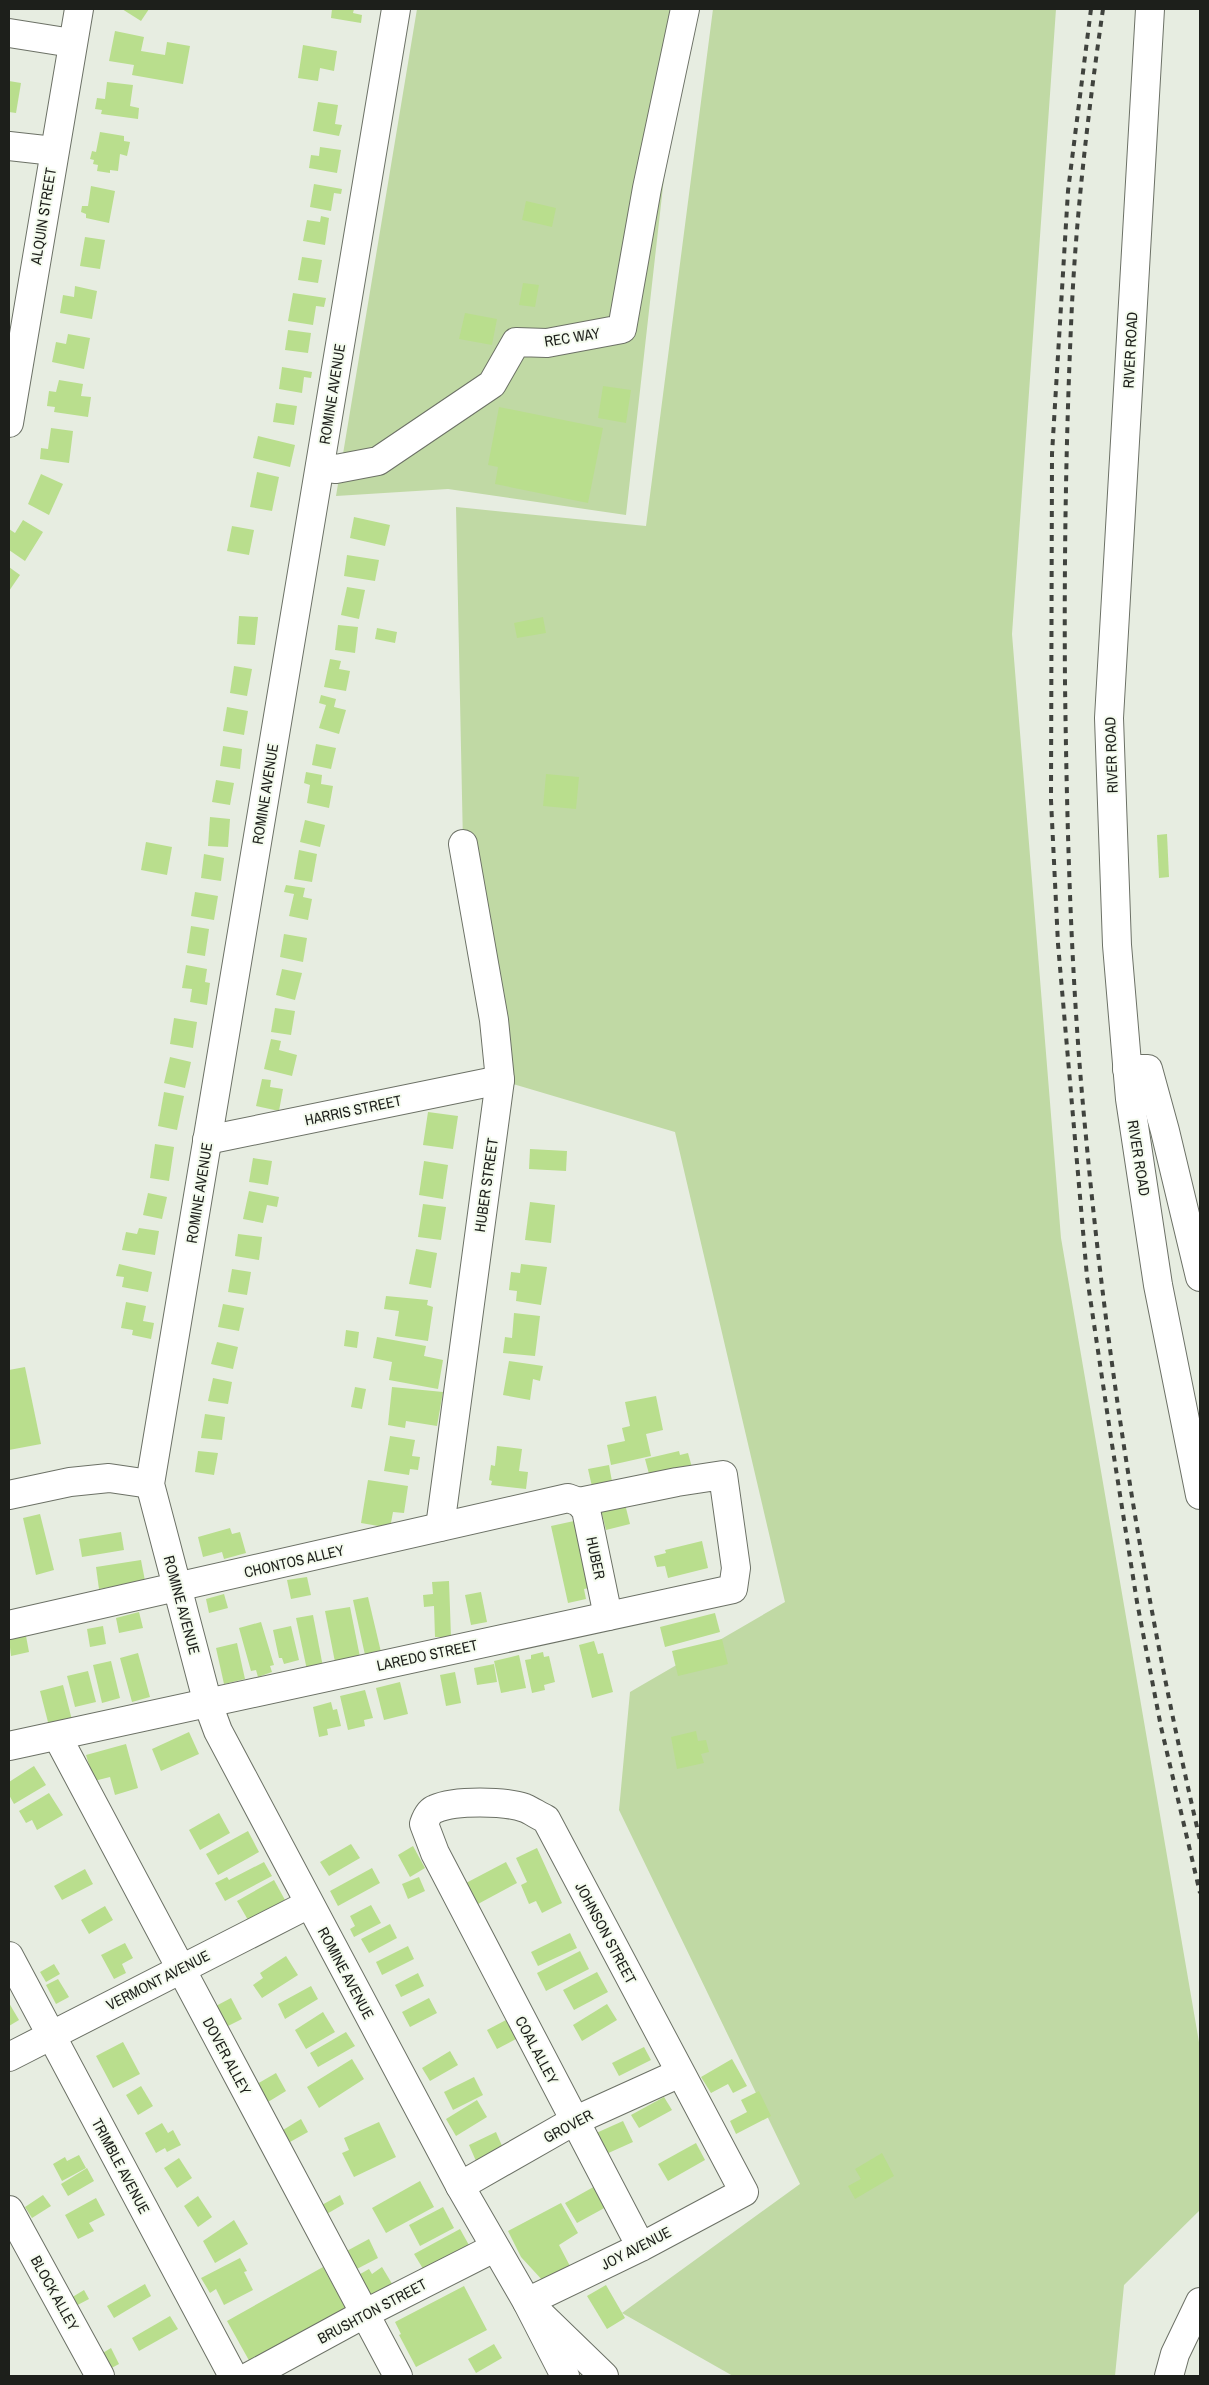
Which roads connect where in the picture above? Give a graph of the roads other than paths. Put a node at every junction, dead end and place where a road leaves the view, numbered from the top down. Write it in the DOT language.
graph roads {
  1 [pos="79,9"];
  2 [pos="396,9"];
  3 [pos="685,9"];
  4 [pos="1150,9"];
  5 [pos="9,33"];
  6 [pos="72,43"];
  7 [pos="9,146"];
  8 [pos="54,151"];
  9 [pos="17,322"];
  10 [pos="9,423"];
  11 [pos="320,467"];
  12 [pos="463,844"];
  13 [pos="1127,1069"];
  14 [pos="500,1080"];
  15 [pos="207,1140"];
  16 [pos="1200,1277"];
  17 [pos="722,1475"];
  18 [pos="150,1484"];
  19 [pos="9,1495"];
  20 [pos="1200,1495"];
  21 [pos="579,1502"];
  22 [pos="440,1527"];
  23 [pos="177,1588"];
  24 [pos="608,1616"];
  25 [pos="9,1625"];
  26 [pos="208,1704"];
  27 [pos="57,1736"];
  28 [pos="9,1746"];
  29 [pos="434,1852"];
  30 [pos="308,1904"];
  31 [pos="9,1956"];
  32 [pos="181,1969"];
  33 [pos="51,2035"];
  34 [pos="9,2058"];
  35 [pos="680,2073"];
  36 [pos="574,2121"];
  37 [pos="460,2186"];
  38 [pos="744,2192"];
  39 [pos="9,2210"];
  40 [pos="641,2247"];
  41 [pos="494,2248"];
  42 [pos="528,2302"];
  43 [pos="1200,2302"];
  44 [pos="364,2314"];
  45 [pos="100,2376"];
  46 [pos="233,2376"];
  47 [pos="250,2376"];
  48 [pos="398,2376"];
  49 [pos="565,2376"];
  50 [pos="604,2376"];
  51 [pos="1169,2376"];
  1 -- 6 [label="street, ALQUIN STREET"];
  2 -- 11 [label="street, ROMINE AVENUE"];
  3 -- 11 [label="street, REC WAY"];
  4 -- 13 [label="street, RIVER ROAD"];
  5 -- 6 [label="street"];
  6 -- 8 [label="street, ALQUIN STREET"];
  7 -- 8 [label="street"];
  8 -- 9 [label="street, ALQUIN STREET"];
  9 -- 10 [label="street, ALQUIN STREET"];
  11 -- 15 [label="street, ROMINE AVENUE"];
  12 -- 14 [label="street, HUBER STREET"];
  13 -- 16 [label="street"];
  13 -- 20 [label="street, RIVER ROAD"];
  14 -- 15 [label="street, HARRIS STREET"];
  14 -- 22 [label="street, HUBER STREET"];
  15 -- 18 [label="street, ROMINE AVENUE"];
  17 -- 21 [label="street, CHONTOS ALLEY"];
  17 -- 24 [label="street, LAREDO STREET"];
  18 -- 19 [label="street"];
  18 -- 23 [label="street, ROMINE AVENUE"];
  21 -- 22 [label="street, CHONTOS ALLEY"];
  21 -- 24 [label="street, HUBER"];
  22 -- 23 [label="street, CHONTOS ALLEY"];
  23 -- 25 [label="street, CHONTOS ALLEY"];
  23 -- 26 [label="street, ROMINE AVENUE"];
  24 -- 26 [label="street, LAREDO STREET"];
  26 -- 27 [label="street, LAREDO STREET"];
  26 -- 30 [label="street, ROMINE AVENUE"];
  27 -- 28 [label="street, LAREDO STREET"];
  27 -- 32 [label="street, DOVER ALLEY"];
  29 -- 35 [label="street, JOHNSON STREET"];
  29 -- 36 [label="street, COAL ALLEY"];
  30 -- 32 [label="street, VERMONT AVENUE"];
  30 -- 37 [label="street, ROMINE AVENUE"];
  31 -- 33 [label="street, TRIMBLE AVENUE"];
  32 -- 33 [label="street, VERMONT AVENUE"];
  32 -- 44 [label="street, DOVER ALLEY"];
  33 -- 34 [label="street, VERMONT AVENUE"];
  33 -- 46 [label="street, TRIMBLE AVENUE"];
  35 -- 36 [label="street, GROVER"];
  35 -- 38 [label="street, JOHNSON STREET"];
  36 -- 37 [label="street, GROVER"];
  36 -- 40 [label="street, COAL ALLEY"];
  37 -- 41 [label="street, ROMINE AVENUE"];
  38 -- 40 [label="street, JOY AVENUE"];
  39 -- 45 [label="street, BLOCK ALLEY"];
  40 -- 42 [label="street, JOY AVENUE"];
  41 -- 42 [label="street, ROMINE AVENUE"];
  41 -- 44 [label="street, BRUSHTON STREET"];
  42 -- 49 [label="street, ROMINE AVENUE"];
  42 -- 50 [label="street, ROMINE AVENUE"];
  43 -- 51 [label="street"];
  44 -- 47 [label="street, BRUSHTON STREET"];
  44 -- 48 [label="street, DOVER ALLEY"];
}
